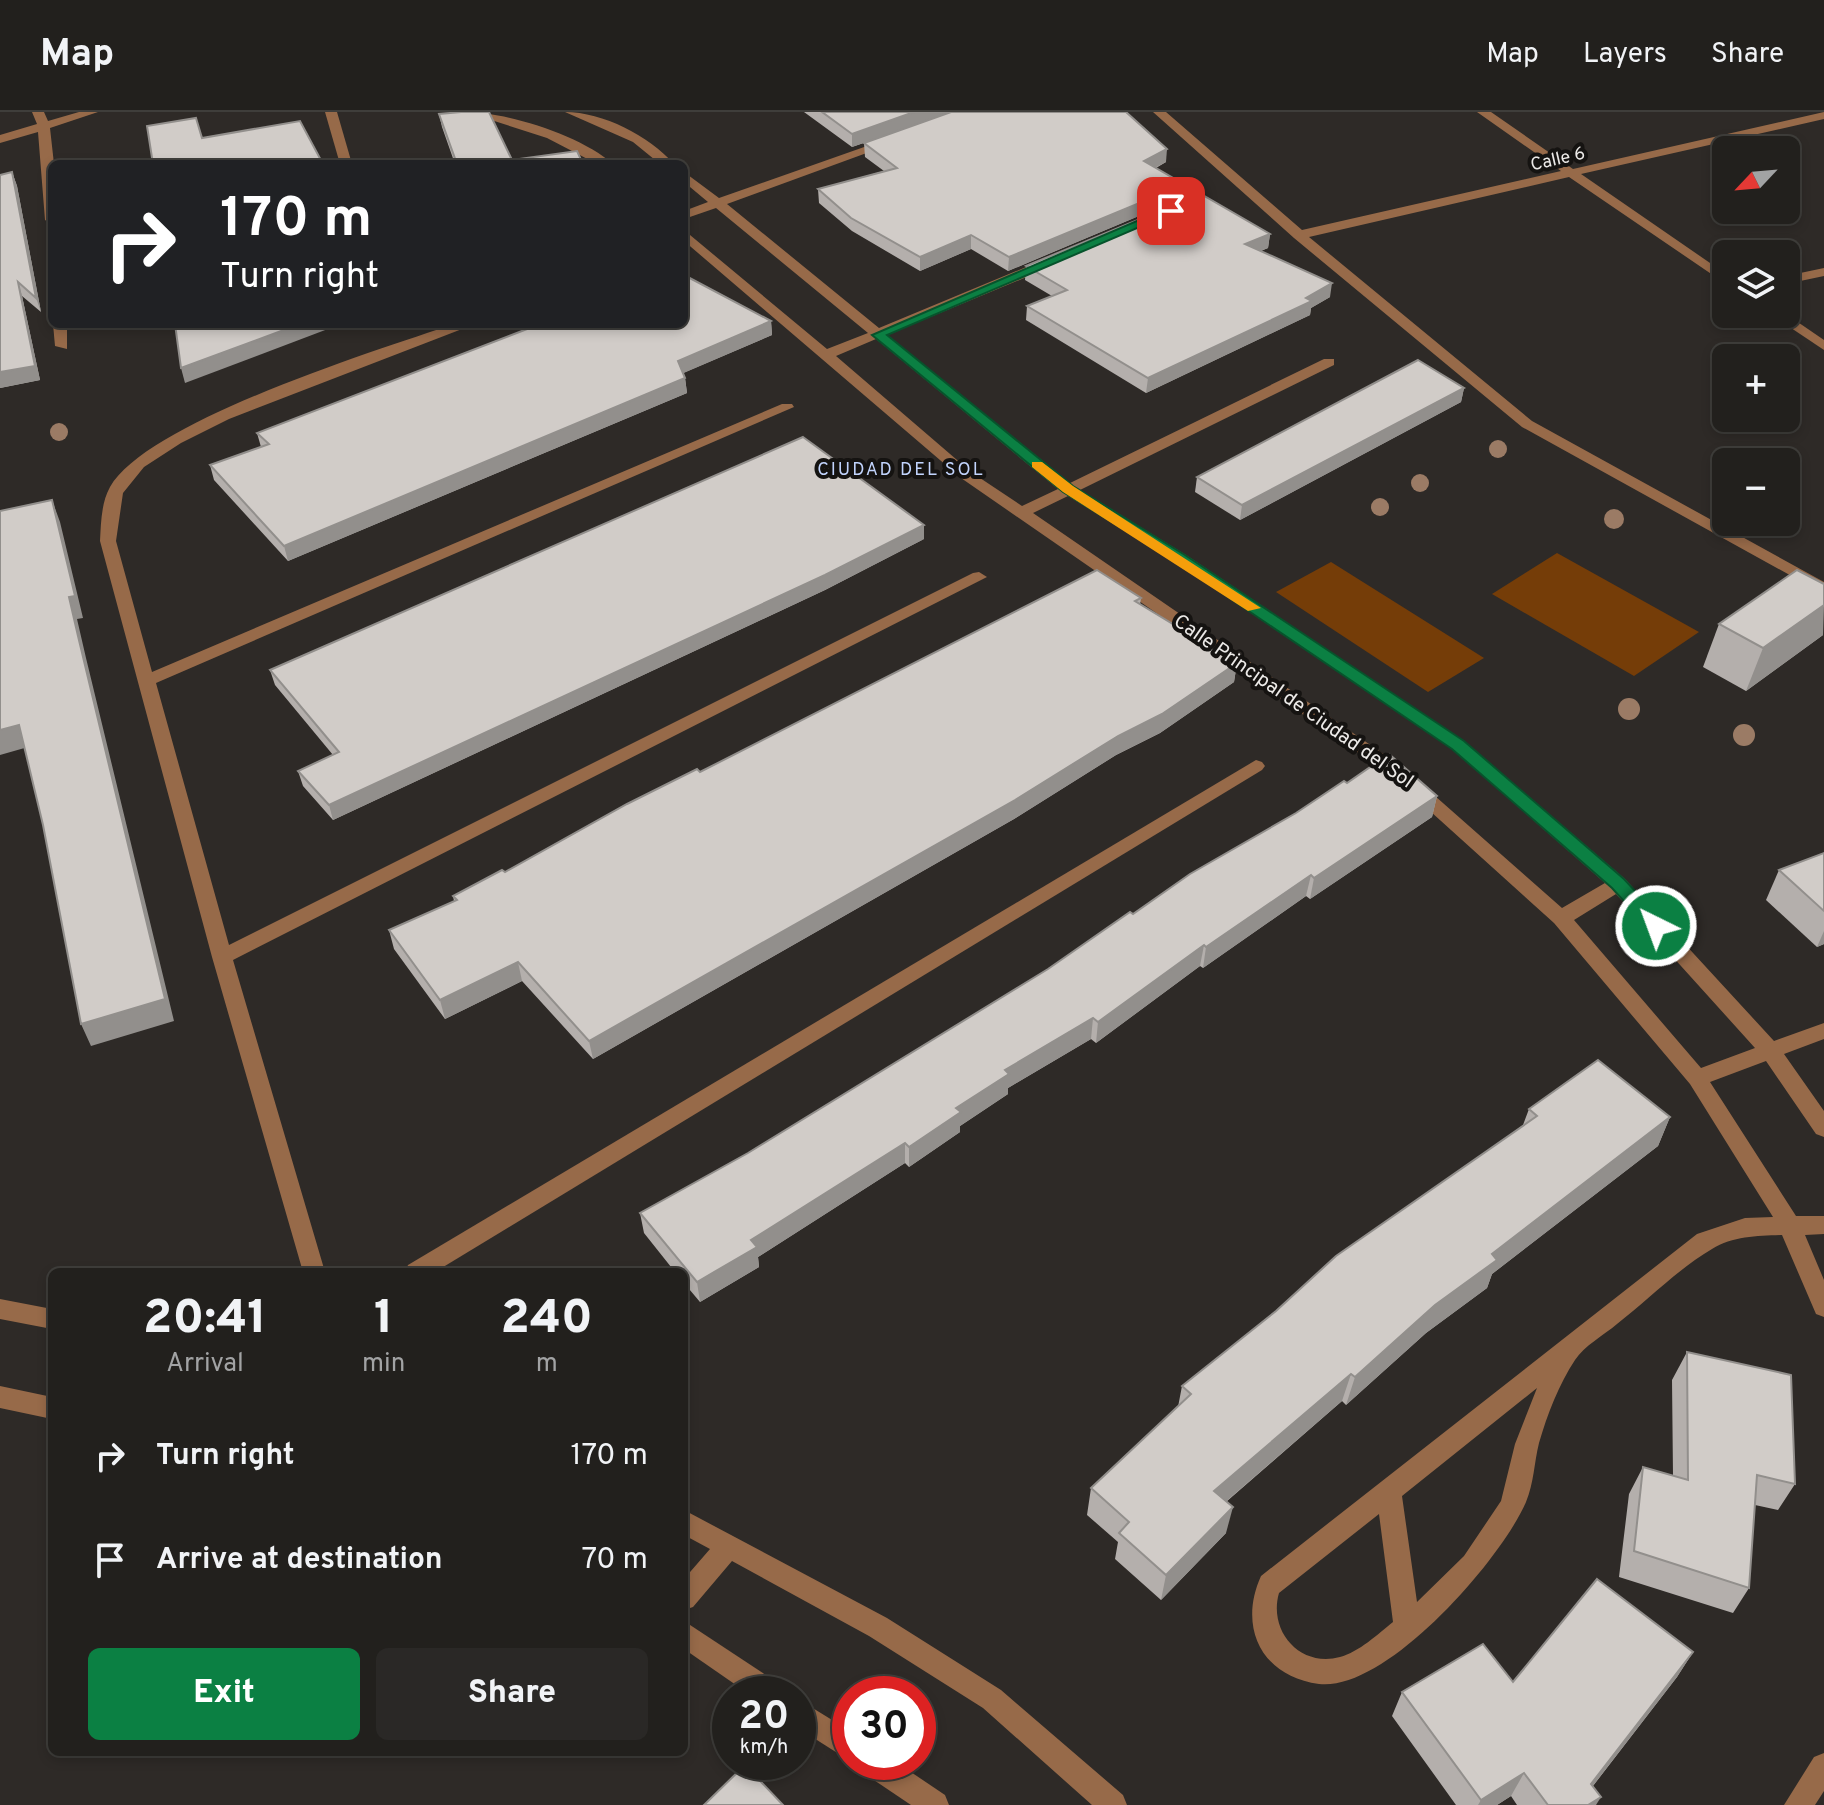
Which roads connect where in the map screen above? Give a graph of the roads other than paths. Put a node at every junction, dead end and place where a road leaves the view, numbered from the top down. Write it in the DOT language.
graph roads {
  1 [pos="92,112"];
  2 [pos="331,112"];
  3 [pos="472,112"];
  4 [pos="571,112"];
  5 [pos="1159,112"];
  6 [pos="1483,112"];
  7 [pos="1824,115"];
  8 [pos="41,118"];
  9 [pos="0,139"];
  10 [pos="897,139"];
  11 [pos="345,160"];
  12 [pos="599,160"];
  13 [pos="663,160"];
  14 [pos="1573,175"];
  15 [pos="688,179"];
  16 [pos="48,183"];
  17 [pos="718,204"];
  18 [pos="688,214"];
  19 [pos="1299,235"];
  20 [pos="688,237"];
  21 [pos="1068,254"];
  22 [pos="1712,270"];
  23 [pos="1824,272"];
  24 [pos="1800,277"];
  25 [pos="60,328"];
  26 [pos="457,328"];
  27 [pos="1798,328"];
  28 [pos="878,335"];
  29 [pos="62,346"];
  30 [pos="1824,346"];
  31 [pos="826,355"];
  32 [pos="1329,362"];
  33 [pos="787,407"];
  34 [pos="1068,489"];
  35 [pos="1021,513"];
  36 [pos="979,577"];
  37 [pos="1824,589"];
  38 [pos="148,680"];
  39 [pos="1256,766"];
  40 [pos="1618,884"];
  41 [pos="1561,918"];
  42 [pos="222,957"];
  43 [pos="1824,1031"];
  44 [pos="1771,1052"];
  45 [pos="1697,1078"];
  46 [pos="1824,1128"];
  47 [pos="1789,1224"];
  48 [pos="1824,1225"];
  49 [pos="313,1268"];
  50 [pos="423,1268"];
  51 [pos="1824,1307"];
  52 [pos="0,1309"];
  53 [pos="48,1318"];
  54 [pos="1568,1350"];
  55 [pos="0,1397"];
  56 [pos="48,1407"];
  57 [pos="1389,1493"];
  58 [pos="688,1524"];
  59 [pos="729,1546"];
  60 [pos="688,1593"];
  61 [pos="1407,1627"];
  62 [pos="688,1637"];
  63 [pos="746,1676"];
  64 [pos="1824,1767"];
  65 [pos="898,1780"];
  66 [pos="935,1805"];
  67 [pos="1113,1805"];
  68 [pos="1798,1805"];
  1 -- 8 [label="street"];
  2 -- 11 [label="street"];
  3 -- 12 [label="street"];
  4 -- 13 [label="street"];
  5 -- 19 [label="street"];
  6 -- 14 [label="street"];
  7 -- 14 [label="street, Calle 6"];
  8 -- 9 [label="street"];
  8 -- 16 [label="street"];
  10 -- 17 [label="street"];
  14 -- 19 [label="street, Calle 6"];
  14 -- 22 [label="street"];
  15 -- 17 [label="street"];
  17 -- 18 [label="street"];
  17 -- 28 [label="street"];
  19 -- 37 [label="street"];
  20 -- 31 [label="street, Calle Principal de Ciudad del Sol"];
  21 -- 28 [label="street"];
  23 -- 24 [label="street"];
  25 -- 29 [label="street"];
  26 -- 38 [label="street"];
  27 -- 30 [label="street"];
  28 -- 31 [label="street"];
  28 -- 34 [label="street"];
  31 -- 35 [label="street, Calle Principal de Ciudad del Sol"];
  32 -- 34 [label="street"];
  33 -- 38 [label="street"];
  34 -- 35 [label="street"];
  34 -- 40 [label="street"];
  35 -- 41 [label="street, Calle Principal de Ciudad del Sol"];
  36 -- 42 [label="street"];
  38 -- 42 [label="street"];
  39 -- 50 [label="street"];
  40 -- 41 [label="street"];
  40 -- 44 [label="street"];
  41 -- 45 [label="street, Calle Principal de Ciudad del Sol"];
  42 -- 49 [label="street"];
  43 -- 44 [label="street"];
  44 -- 45 [label="street"];
  44 -- 46 [label="street"];
  45 -- 47 [label="street, Calle Principal de Ciudad del Sol"];
  47 -- 48 [label="street"];
  47 -- 51 [label="street, Calle Principal de Ciudad del Sol"];
  47 -- 54 [label="street"];
  52 -- 53 [label="street"];
  54 -- 57 [label="street"];
  54 -- 61 [label="street"];
  55 -- 56 [label="street"];
  57 -- 61 [label="street"];
  57 -- 61 [label="street"];
  58 -- 59 [label="street"];
  59 -- 60 [label="street"];
  59 -- 67 [label="street"];
  62 -- 63 [label="street"];
  64 -- 68 [label="street"];
  65 -- 66 [label="street"];
}
